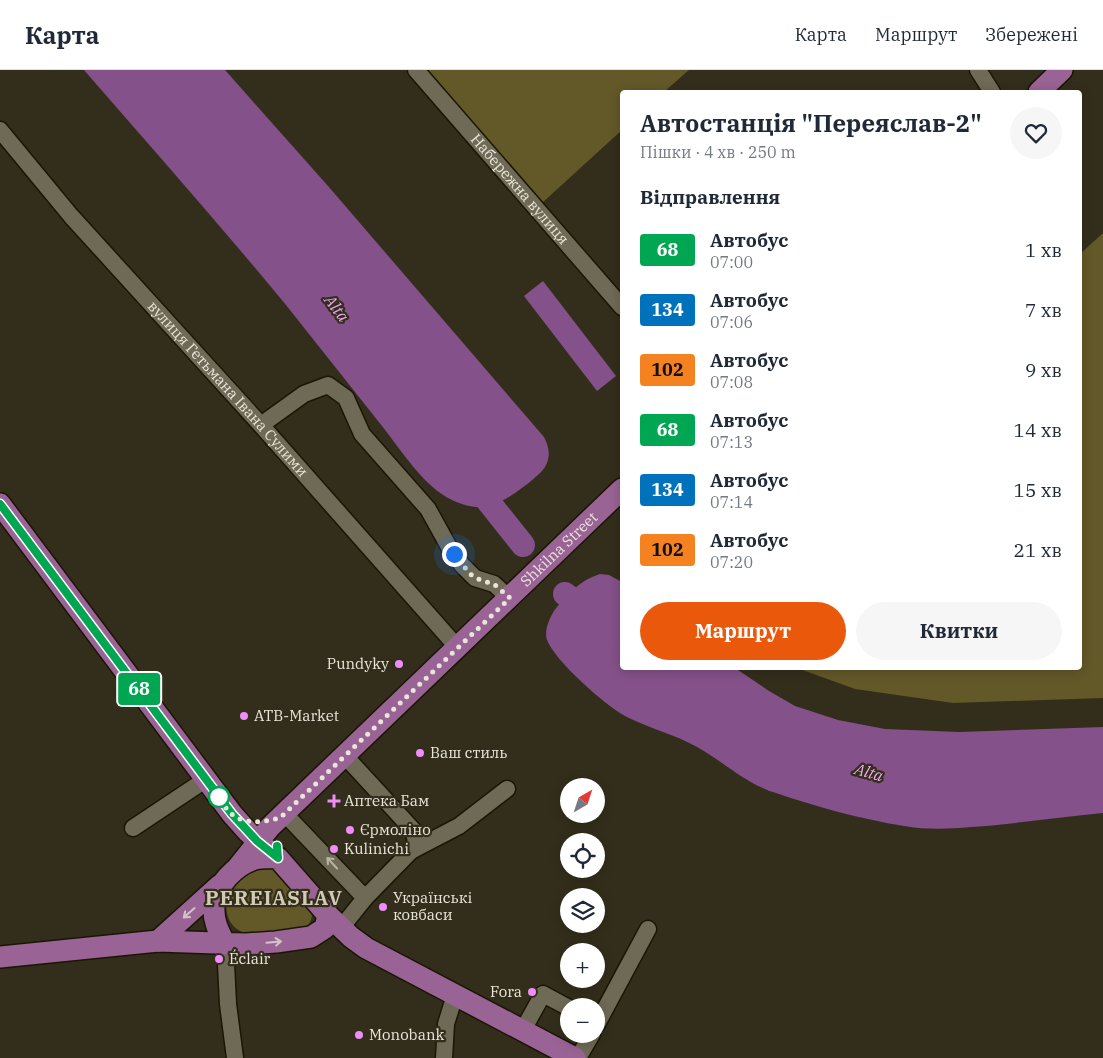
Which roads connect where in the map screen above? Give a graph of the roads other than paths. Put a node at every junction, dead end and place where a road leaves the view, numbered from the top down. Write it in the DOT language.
graph roads {
  1 [pos="416,70"];
  2 [pos="978,70"];
  3 [pos="1062,70"];
  4 [pos="991,90"];
  5 [pos="1041,90"];
  6 [pos="0,130"];
  7 [pos="620,305"];
  8 [pos="261,426"];
  9 [pos="620,491"];
  10 [pos="0,504"];
  11 [pos="510,598"];
  12 [pos="458,648"];
  13 [pos="345,756"];
  14 [pos="205,780"];
  15 [pos="508,789"];
  16 [pos="232,814"];
  17 [pos="283,816"];
  18 [pos="133,828"];
  19 [pos="257,841"];
  20 [pos="411,851"];
  21 [pos="278,858"];
  22 [pos="227,879"];
  23 [pos="365,898"];
  24 [pos="334,921"];
  25 [pos="648,929"];
  26 [pos="311,937"];
  27 [pos="158,941"];
  28 [pos="357,942"];
  29 [pos="225,944"];
  30 [pos="0,957"];
  31 [pos="455,995"];
  32 [pos="560,1003"];
  33 [pos="605,1008"];
  34 [pos="523,1030"];
  35 [pos="585,1043"];
  36 [pos="235,1058"];
  37 [pos="444,1058"];
  38 [pos="577,1058"];
  1 -- 7 [label="street, Набережна вулиця"];
  2 -- 4 [label="street"];
  3 -- 5 [label="main road"];
  6 -- 8 [label="street, вулиця Гетьмана Івана Сулими"];
  8 -- 11 [label="street"];
  8 -- 12 [label="street, вулиця Гетьмана Івана Сулими"];
  9 -- 11 [label="main road, Shkilna Street"];
  10 -- 14 [label="main road"];
  11 -- 12 [label="main road, Shkilna Street"];
  12 -- 13 [label="main road, Shkilna Street"];
  13 -- 17 [label="main road, Shkilna Street"];
  13 -- 20 [label="street"];
  14 -- 16 [label="main road"];
  14 -- 18 [label="street"];
  15 -- 20 [label="street"];
  16 -- 17 [label="main road"];
  16 -- 19 [label="main road"];
  16 -- 22 [label="main road"];
  17 -- 19 [label="main road, Shkilna Street"];
  17 -- 21 [label="main road"];
  23 -- 17 [label="street, one-way"];
  19 -- 21 [label="main road"];
  19 -- 22 [label="main road, Shkilna Street"];
  20 -- 23 [label="street"];
  21 -- 22 [label="main road"];
  21 -- 24 [label="main road"];
  22 -- 27 [label="main road, one-way"];
  22 -- 29 [label="main road"];
  23 -- 24 [label="street"];
  24 -- 26 [label="main road"];
  24 -- 28 [label="main road"];
  25 -- 33 [label="street"];
  26 -- 28 [label="main road"];
  29 -- 26 [label="main road, one-way"];
  27 -- 29 [label="main road"];
  27 -- 30 [label="main road"];
  28 -- 31 [label="main road"];
  29 -- 36 [label="street"];
  31 -- 34 [label="main road"];
  31 -- 37 [label="street"];
  32 -- 34 [label="street"];
  34 -- 38 [label="main road"];
  35 -- 38 [label="street"];
}
